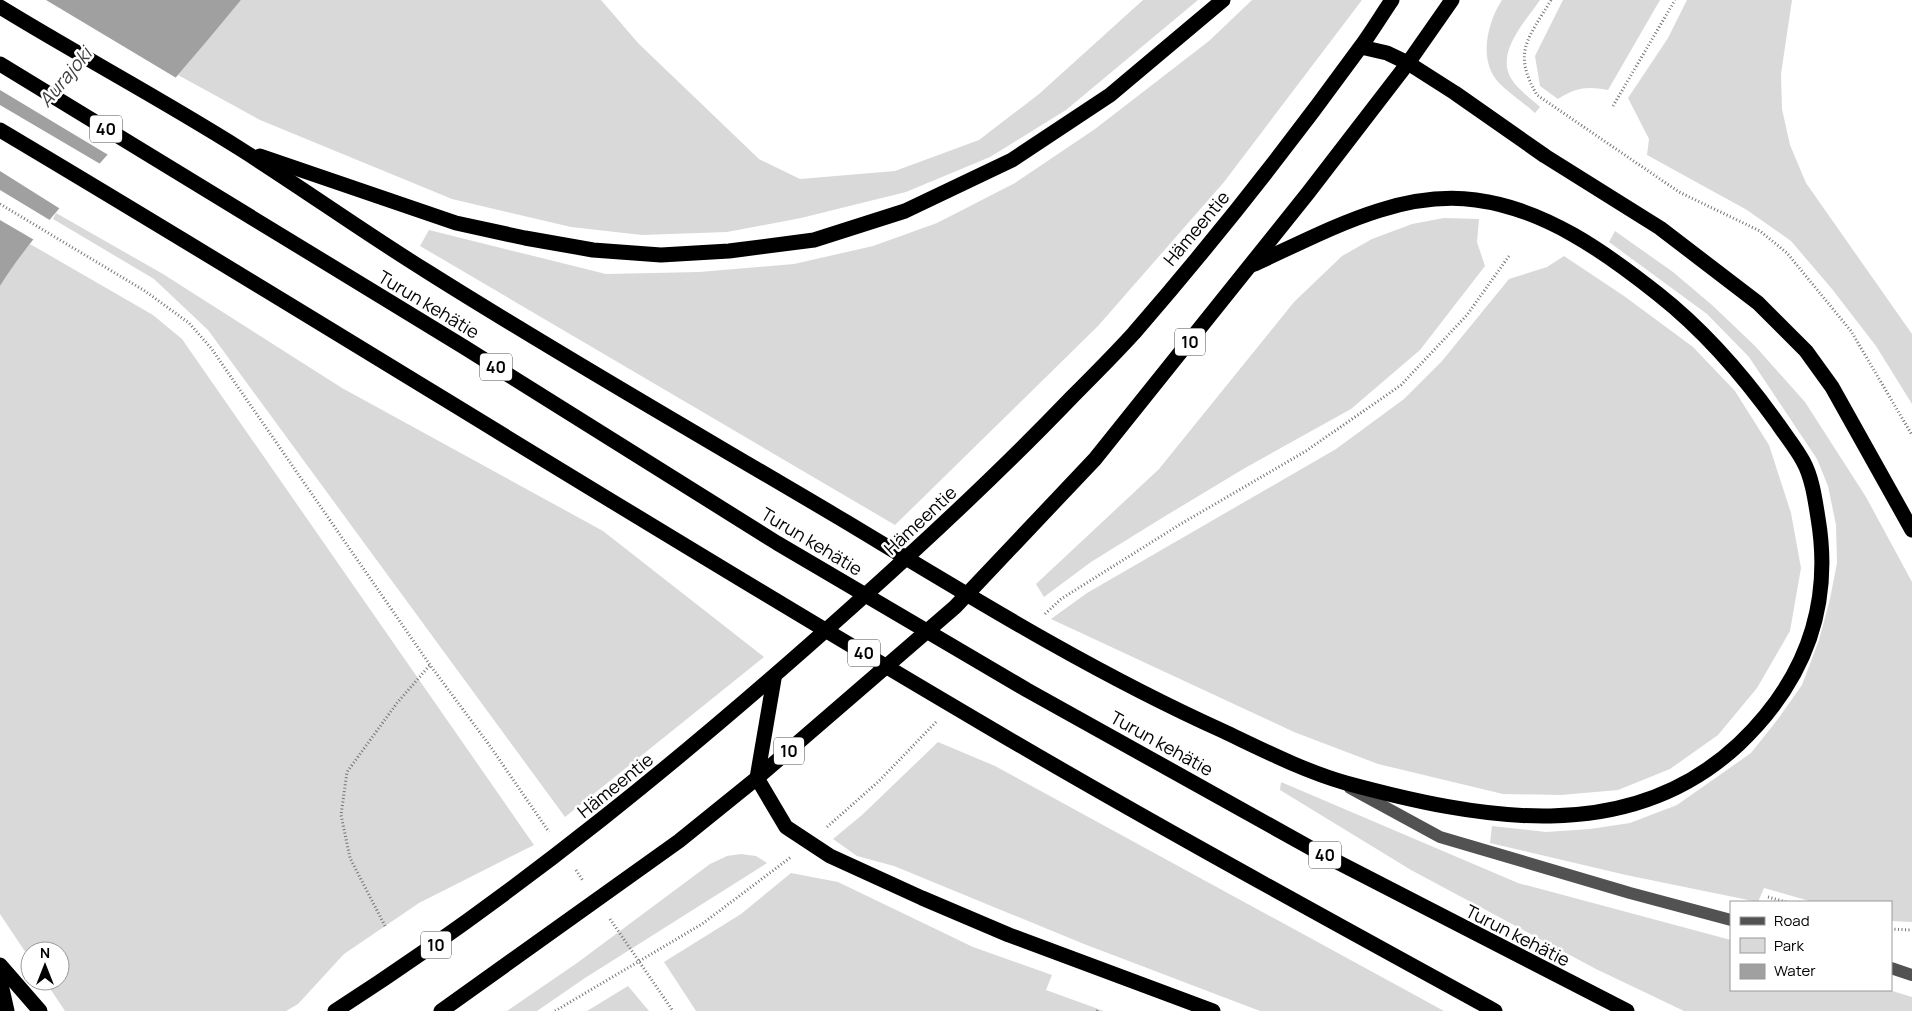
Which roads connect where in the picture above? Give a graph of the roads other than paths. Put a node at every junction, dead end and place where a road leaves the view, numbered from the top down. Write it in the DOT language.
graph roads {
  1 [pos="1223,0"];
  2 [pos="1392,0"];
  3 [pos="1452,0"];
  4 [pos="0,7"];
  5 [pos="1361,47"];
  6 [pos="1408,63"];
  7 [pos="0,64"];
  8 [pos="0,130"];
  9 [pos="240,148"];
  10 [pos="1252,265"];
  11 [pos="1912,530"];
  12 [pos="774,679"];
  13 [pos="757,778"];
  14 [pos="1337,781"];
  15 [pos="1730,920"];
  16 [pos="0,965"];
  17 [pos="1892,968"];
  18 [pos="1912,975"];
  19 [pos="0,980"];
  20 [pos="7,1011"];
  21 [pos="40,1011"];
  22 [pos="335,1011"];
  23 [pos="441,1011"];
  24 [pos="1213,1011"];
  25 [pos="1495,1011"];
  26 [pos="1627,1011"];
  1 -- 9 [label="highway"];
  2 -- 5 [label="highway, Hämeentie / 10"];
  3 -- 6 [label="highway, 10"];
  4 -- 9 [label="highway"];
  5 -- 6 [label="highway"];
  5 -- 12 [label="highway, Hämeentie / 10"];
  6 -- 10 [label="highway, 10"];
  6 -- 11 [label="highway"];
  7 -- 26 [label="highway, Turun kehätie / 40"];
  8 -- 25 [label="highway, 40"];
  9 -- 14 [label="highway"];
  10 -- 13 [label="highway, 10"];
  10 -- 14 [label="highway"];
  12 -- 13 [label="highway"];
  12 -- 22 [label="highway, Hämeentie / 10"];
  13 -- 23 [label="highway, 10"];
  13 -- 24 [label="highway"];
  14 -- 15 [label="lane"];
  16 -- 21 [label="highway"];
  17 -- 18 [label="lane"];
  19 -- 20 [label="highway"];
}
